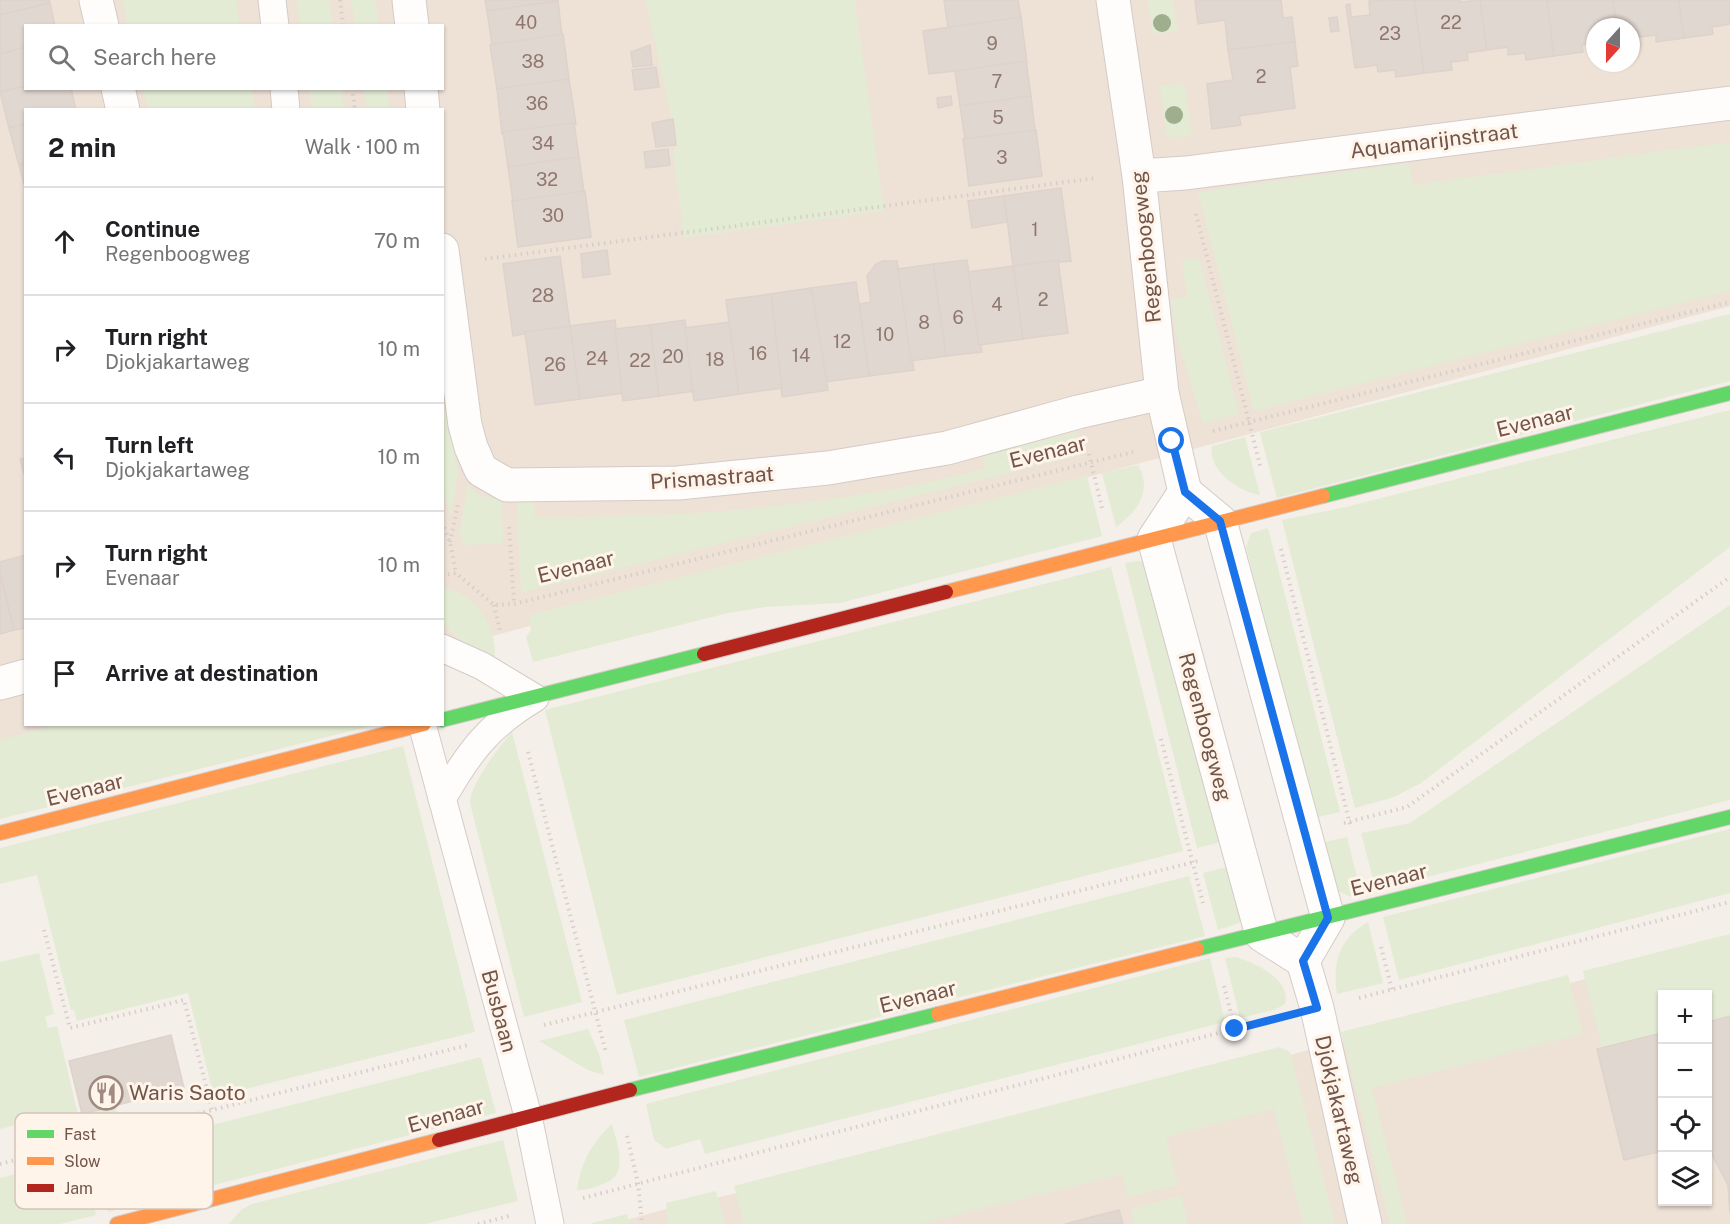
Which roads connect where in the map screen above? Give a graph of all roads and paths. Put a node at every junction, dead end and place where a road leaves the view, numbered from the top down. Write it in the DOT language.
graph roads {
  1 [pos="96,0"];
  2 [pos="272,0"];
  3 [pos="340,0"];
  4 [pos="409,0"];
  5 [pos="1113,0"];
  6 [pos="102,24"];
  7 [pos="275,24"];
  8 [pos="343,24"];
  9 [pos="412,24"];
  10 [pos="118,90"];
  11 [pos="284,90"];
  12 [pos="352,90"];
  13 [pos="421,90"];
  14 [pos="1730,103"];
  15 [pos="123,108"];
  16 [pos="286,108"];
  17 [pos="355,108"];
  18 [pos="423,108"];
  19 [pos="1186,173"];
  20 [pos="1138,176"];
  21 [pos="444,257"];
  22 [pos="444,265"];
  23 [pos="1730,302"];
  24 [pos="1162,393"];
  25 [pos="1730,393"];
  26 [pos="1249,423"];
  27 [pos="1172,441"];
  28 [pos="507,485"];
  29 [pos="1185,492"];
  30 [pos="1271,509"];
  31 [pos="1220,521"];
  32 [pos="444,527"];
  33 [pos="1154,539"];
  34 [pos="456,573"];
  35 [pos="444,575"];
  36 [pos="1730,577"];
  37 [pos="514,604"];
  38 [pos="494,605"];
  39 [pos="444,649"];
  40 [pos="24,677"];
  41 [pos="511,681"];
  42 [pos="0,683"];
  43 [pos="526,703"];
  44 [pos="444,720"];
  45 [pos="419,726"];
  46 [pos="423,726"];
  47 [pos="442,799"];
  48 [pos="1730,817"];
  49 [pos="1349,822"];
  50 [pos="1306,832"];
  51 [pos="0,833"];
  52 [pos="1352,833"];
  53 [pos="1239,850"];
  54 [pos="1730,902"];
  55 [pos="1371,906"];
  56 [pos="1328,918"];
  57 [pos="44,930"];
  58 [pos="1262,935"];
  59 [pos="1303,961"];
  60 [pos="1392,990"];
  61 [pos="1317,1008"];
  62 [pos="595,1012"];
  63 [pos="506,1035"];
  64 [pos="617,1094"];
  65 [pos="212,1110"];
  66 [pos="200,1113"];
  67 [pos="528,1116"];
  68 [pos="15,1160"];
  69 [pos="0,1164"];
  70 [pos="638,1183"];
  71 [pos="212,1209"];
  72 [pos="213,1209"];
  73 [pos="195,1214"];
  74 [pos="547,1216"];
  75 [pos="117,1224"];
  76 [pos="478,1224"];
  77 [pos="642,1224"];
  78 [pos="1365,1224"];
  1 -- 6 [label="street"];
  2 -- 7 [label="lane"];
  3 -- 8 [label="path"];
  4 -- 9 [label="street"];
  5 -- 20 [label="street, Regenboogweg"];
  10 -- 15 [label="street"];
  11 -- 16 [label="lane"];
  12 -- 17 [label="path"];
  13 -- 18 [label="street"];
  14 -- 19 [label="street, Aquamarijnstraat"];
  19 -- 20 [label="street, Aquamarijnstraat"];
  19 -- 26 [label="path"];
  20 -- 21 [label="path"];
  20 -- 24 [label="street, Regenboogweg"];
  22 -- 28 [label="street"];
  23 -- 26 [label="path, Evenaar"];
  24 -- 27 [label="street, Regenboogweg"];
  24 -- 28 [label="street, Prismastraat"];
  25 -- 30 [label="main road, Evenaar"];
  26 -- 27 [label="path, Evenaar"];
  26 -- 30 [label="path"];
  27 -- 29 [label="street, Regenboogweg"];
  27 -- 37 [label="path, Evenaar"];
  28 -- 37 [label="path, Evenaar"];
  29 -- 31 [label="street"];
  29 -- 33 [label="street"];
  30 -- 31 [label="main road, Evenaar"];
  30 -- 49 [label="path"];
  31 -- 33 [label="main road, Evenaar"];
  31 -- 50 [label="street"];
  32 -- 34 [label="path"];
  33 -- 43 [label="main road, Evenaar"];
  33 -- 53 [label="street, Regenboogweg"];
  34 -- 35 [label="path"];
  34 -- 38 [label="path"];
  36 -- 49 [label="path"];
  37 -- 38 [label="path, Evenaar"];
  38 -- 41 [label="path"];
  39 -- 41 [label="lane"];
  40 -- 42 [label="street"];
  41 -- 43 [label="lane"];
  43 -- 44 [label="main road, Evenaar"];
  43 -- 47 [label="lane"];
  43 -- 62 [label="path"];
  45 -- 51 [label="main road, Evenaar"];
  46 -- 47 [label="lane, Busbaan"];
  47 -- 63 [label="lane, Busbaan"];
  48 -- 55 [label="main road, Evenaar"];
  49 -- 50 [label="path"];
  49 -- 52 [label="path"];
  50 -- 56 [label="street"];
  53 -- 58 [label="street, Regenboogweg"];
  53 -- 62 [label="path"];
  54 -- 60 [label="path"];
  55 -- 56 [label="main road, Evenaar"];
  55 -- 60 [label="path"];
  56 -- 58 [label="main road, Evenaar"];
  56 -- 59 [label="street"];
  57 -- 65 [label="path"];
  58 -- 59 [label="street"];
  58 -- 64 [label="main road, Evenaar"];
  59 -- 61 [label="street, Djokjakartaweg"];
  60 -- 61 [label="path"];
  61 -- 70 [label="path"];
  61 -- 78 [label="street, Djokjakartaweg"];
  62 -- 63 [label="path"];
  62 -- 64 [label="path"];
  63 -- 65 [label="path"];
  63 -- 67 [label="lane, Busbaan"];
  64 -- 67 [label="main road, Evenaar"];
  64 -- 70 [label="path"];
  65 -- 66 [label="path"];
  67 -- 72 [label="main road, Evenaar"];
  67 -- 74 [label="lane, Busbaan"];
  68 -- 69 [label="path"];
  70 -- 74 [label="path"];
  70 -- 77 [label="path"];
  71 -- 73 [label="main road, Evenaar"];
  73 -- 75 [label="main road, Evenaar"];
  74 -- 76 [label="path"];
}
